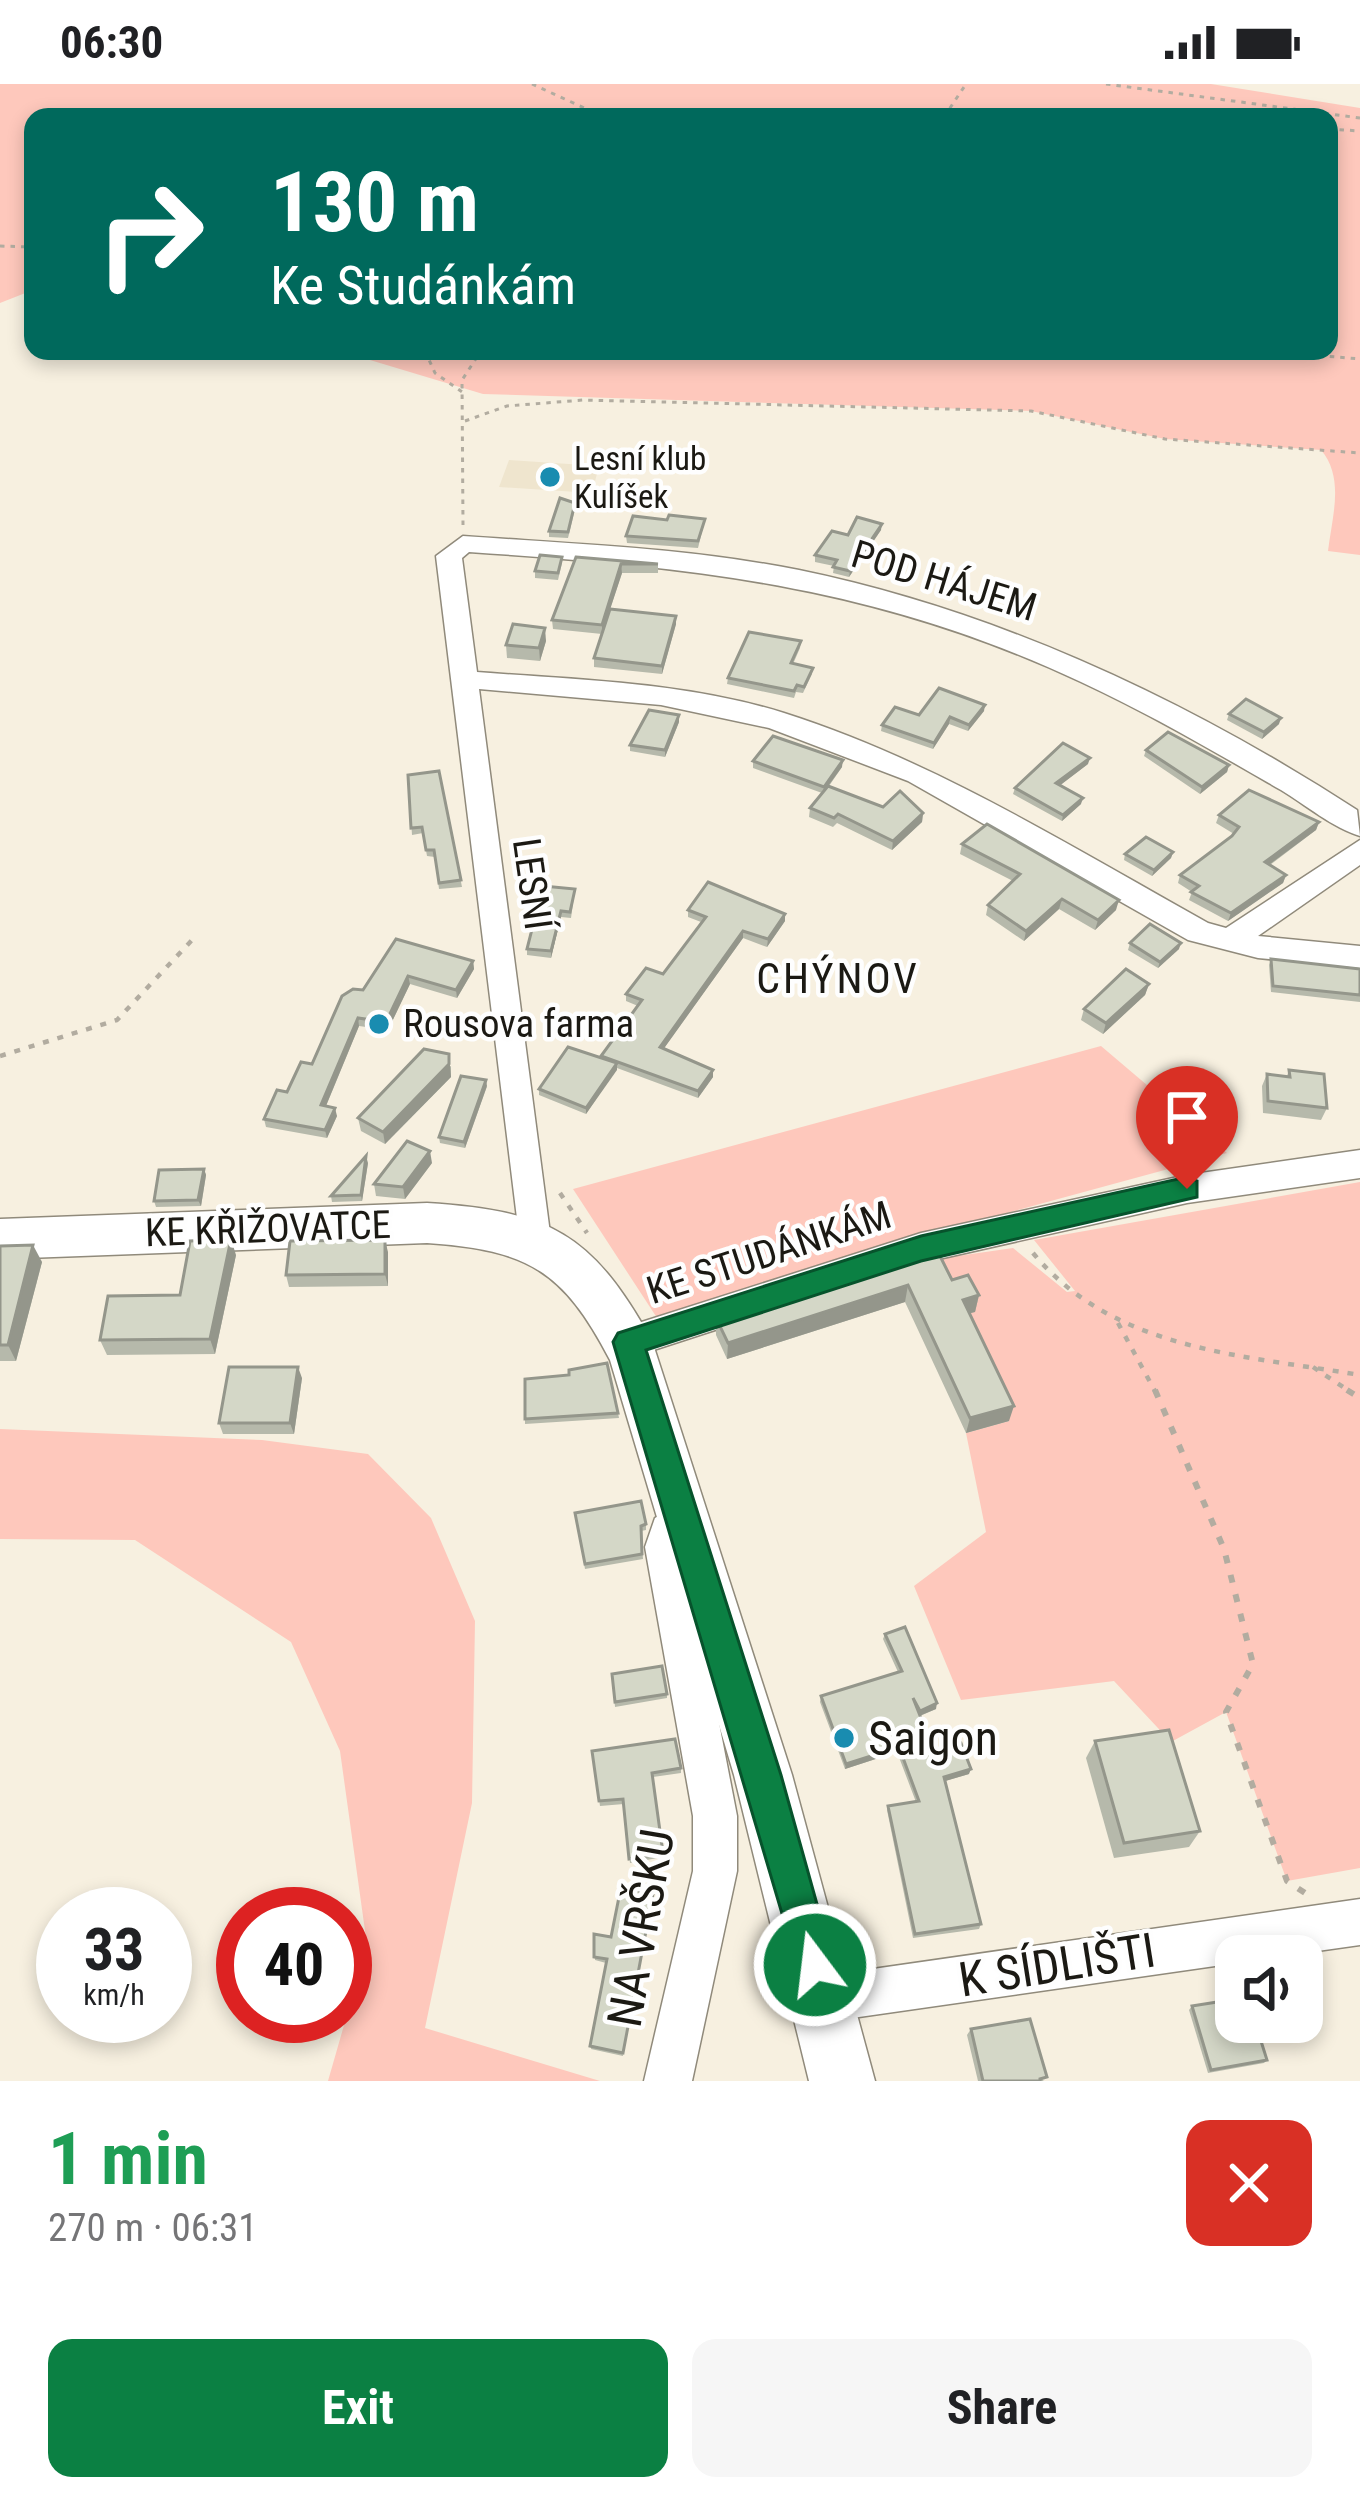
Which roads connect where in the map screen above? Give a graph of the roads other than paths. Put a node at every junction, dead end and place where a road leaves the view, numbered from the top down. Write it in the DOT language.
graph roads {
  1 [pos="463,544"];
  2 [pos="462,679"];
  3 [pos="1360,826"];
  4 [pos="1360,850"];
  5 [pos="1230,940"];
  6 [pos="1360,957"];
  7 [pos="1360,1163"];
  8 [pos="0,1239"];
  9 [pos="533,1241"];
  10 [pos="628,1342"];
  11 [pos="684,1519"];
  12 [pos="1354,1921"];
  13 [pos="824,2000"];
  14 [pos="668,2081"];
  15 [pos="842,2081"];
  1 -- 2 [label="street, LESNÍ"];
  1 -- 3 [label="street, POD HÁJEM"];
  2 -- 5 [label="street"];
  2 -- 9 [label="street, LESNÍ"];
  4 -- 5 [label="street"];
  5 -- 6 [label="street"];
  7 -- 10 [label="street, KE STUDÁNKÁM"];
  8 -- 9 [label="street, KE KŘIŽOVATCE"];
  9 -- 10 [label="street, KE KŘIŽOVATCE"];
  10 -- 11 [label="street, KE KŘIŽOVATCE"];
  11 -- 13 [label="street, KE KŘIŽOVATCE"];
  11 -- 14 [label="street, NA VRŠKU"];
  12 -- 13 [label="street, K SÍDLIŠTI"];
  13 -- 15 [label="street, KE KŘIŽOVATCE"];
}
